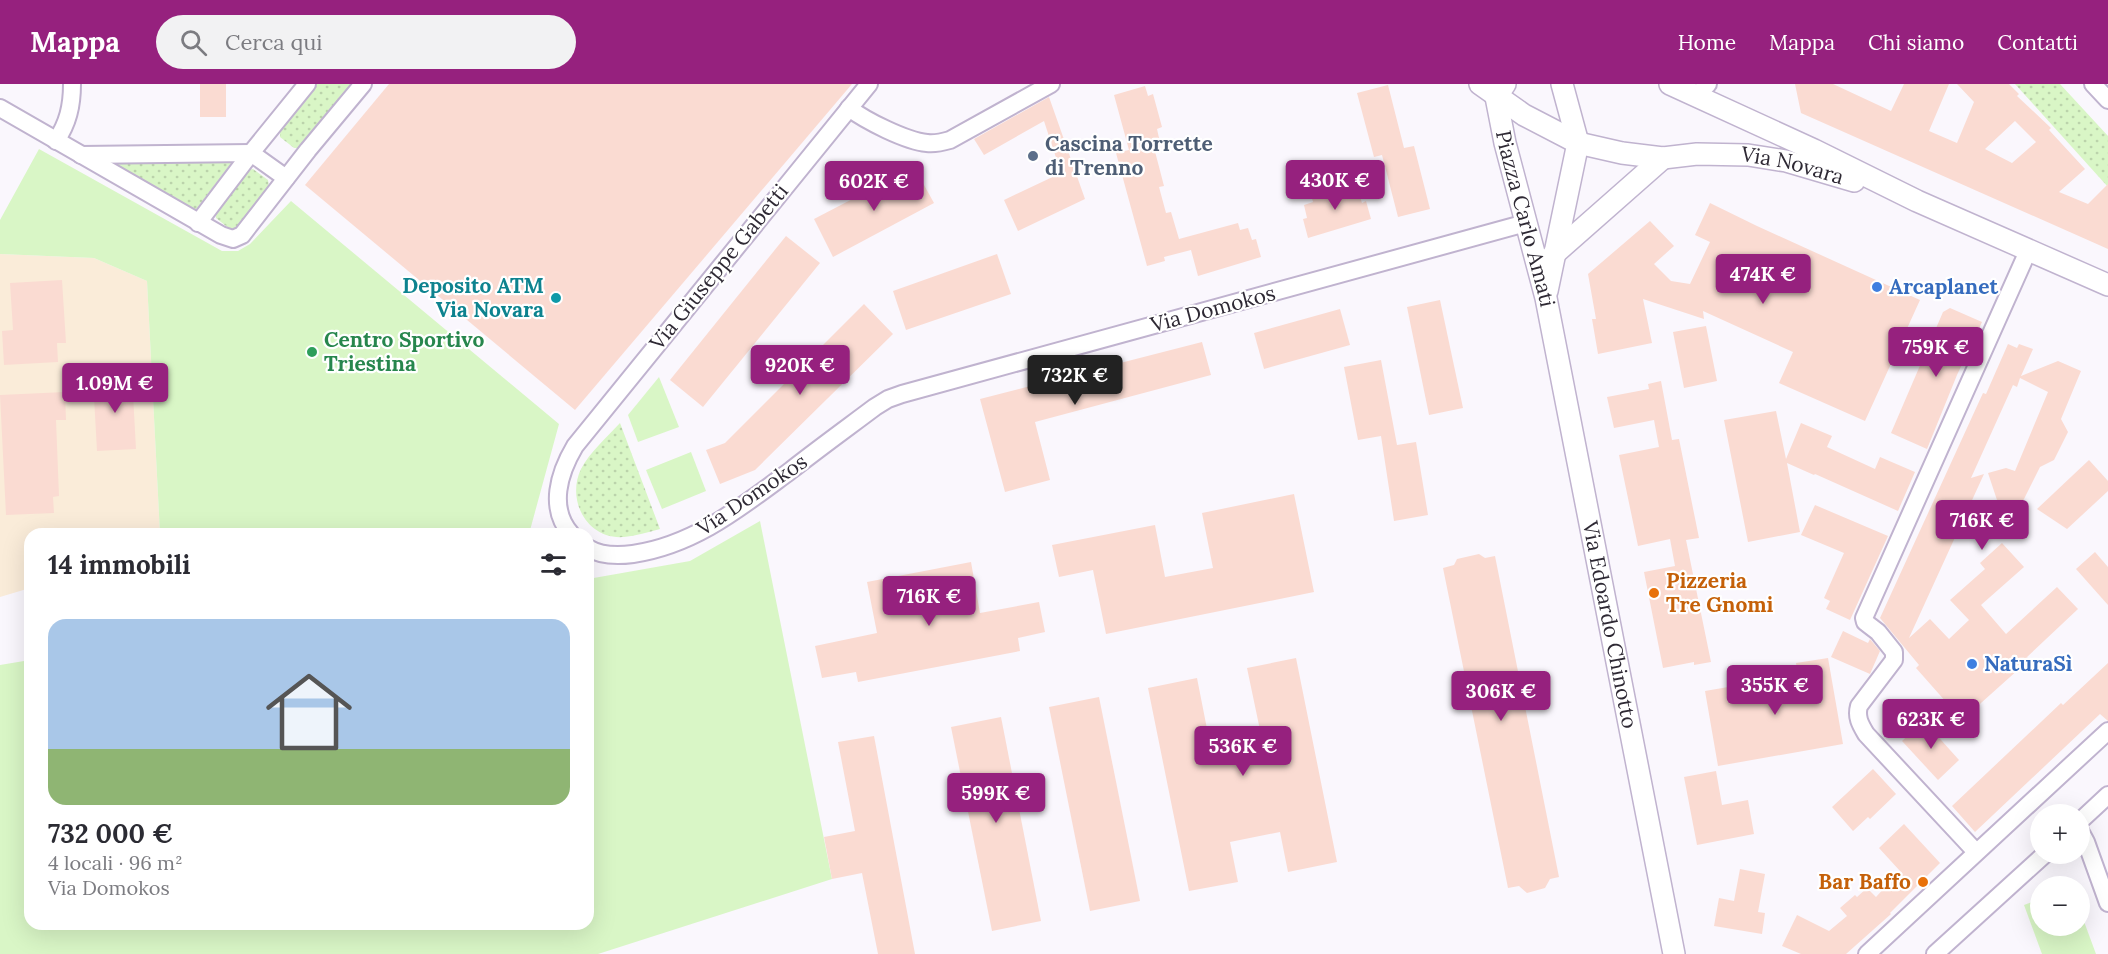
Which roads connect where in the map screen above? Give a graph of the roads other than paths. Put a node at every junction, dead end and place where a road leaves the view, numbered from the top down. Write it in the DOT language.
graph roads {
  1 [pos="72,84"];
  2 [pos="308,84"];
  3 [pos="363,84"];
  4 [pos="869,84"];
  5 [pos="1051,84"];
  6 [pos="1562,84"];
  7 [pos="1670,84"];
  8 [pos="2093,84"];
  9 [pos="1494,88"];
  10 [pos="1702,90"];
  11 [pos="2108,100"];
  12 [pos="0,108"];
  13 [pos="849,108"];
  14 [pos="56,141"];
  15 [pos="1578,143"];
  16 [pos="251,153"];
  17 [pos="80,155"];
  18 [pos="1663,158"];
  19 [pos="286,178"];
  20 [pos="1917,201"];
  21 [pos="198,223"];
  22 [pos="1526,224"];
  23 [pos="2028,251"];
  24 [pos="1553,255"];
  25 [pos="2108,285"];
  26 [pos="1546,298"];
  27 [pos="566,528"];
  28 [pos="594,550"];
  29 [pos="2108,731"];
  30 [pos="2108,795"];
  31 [pos="2090,812"];
  32 [pos="1976,852"];
  33 [pos="2090,853"];
  34 [pos="2034,864"];
  35 [pos="2108,903"];
  36 [pos="1674,954"];
  37 [pos="1867,954"];
  38 [pos="1935,954"];
  1 -- 14 [label="street"];
  2 -- 16 [label="street"];
  3 -- 19 [label="street"];
  4 -- 13 [label="street, Via Giuseppe Gabetti"];
  5 -- 13 [label="street"];
  6 -- 15 [label="street, Piazza Carlo Amati"];
  7 -- 10 [label="street"];
  8 -- 11 [label="street"];
  9 -- 15 [label="street, Piazza Carlo Amati"];
  9 -- 22 [label="street, Piazza Carlo Amati"];
  10 -- 20 [label="street, Via Novara"];
  12 -- 14 [label="street"];
  13 -- 27 [label="street, Via Giuseppe Gabetti"];
  14 -- 17 [label="street"];
  15 -- 18 [label="street, Piazza Carlo Amati"];
  15 -- 24 [label="street, Piazza Carlo Amati"];
  16 -- 17 [label="street"];
  16 -- 19 [label="street"];
  16 -- 21 [label="street"];
  17 -- 21 [label="street"];
  18 -- 20 [label="street, Via Novara"];
  18 -- 24 [label="street, Piazza Carlo Amati"];
  19 -- 21 [label="street"];
  20 -- 23 [label="street, Via Novara"];
  22 -- 26 [label="street, Piazza Carlo Amati"];
  22 -- 28 [label="street, Via Domokos"];
  23 -- 25 [label="street, Via Novara"];
  23 -- 32 [label="street"];
  24 -- 26 [label="street, Piazza Carlo Amati"];
  26 -- 36 [label="street, Via Edoardo Chinotto"];
  29 -- 32 [label="street"];
  30 -- 31 [label="street"];
  32 -- 37 [label="street"];
  33 -- 35 [label="street"];
  34 -- 38 [label="street"];
}
